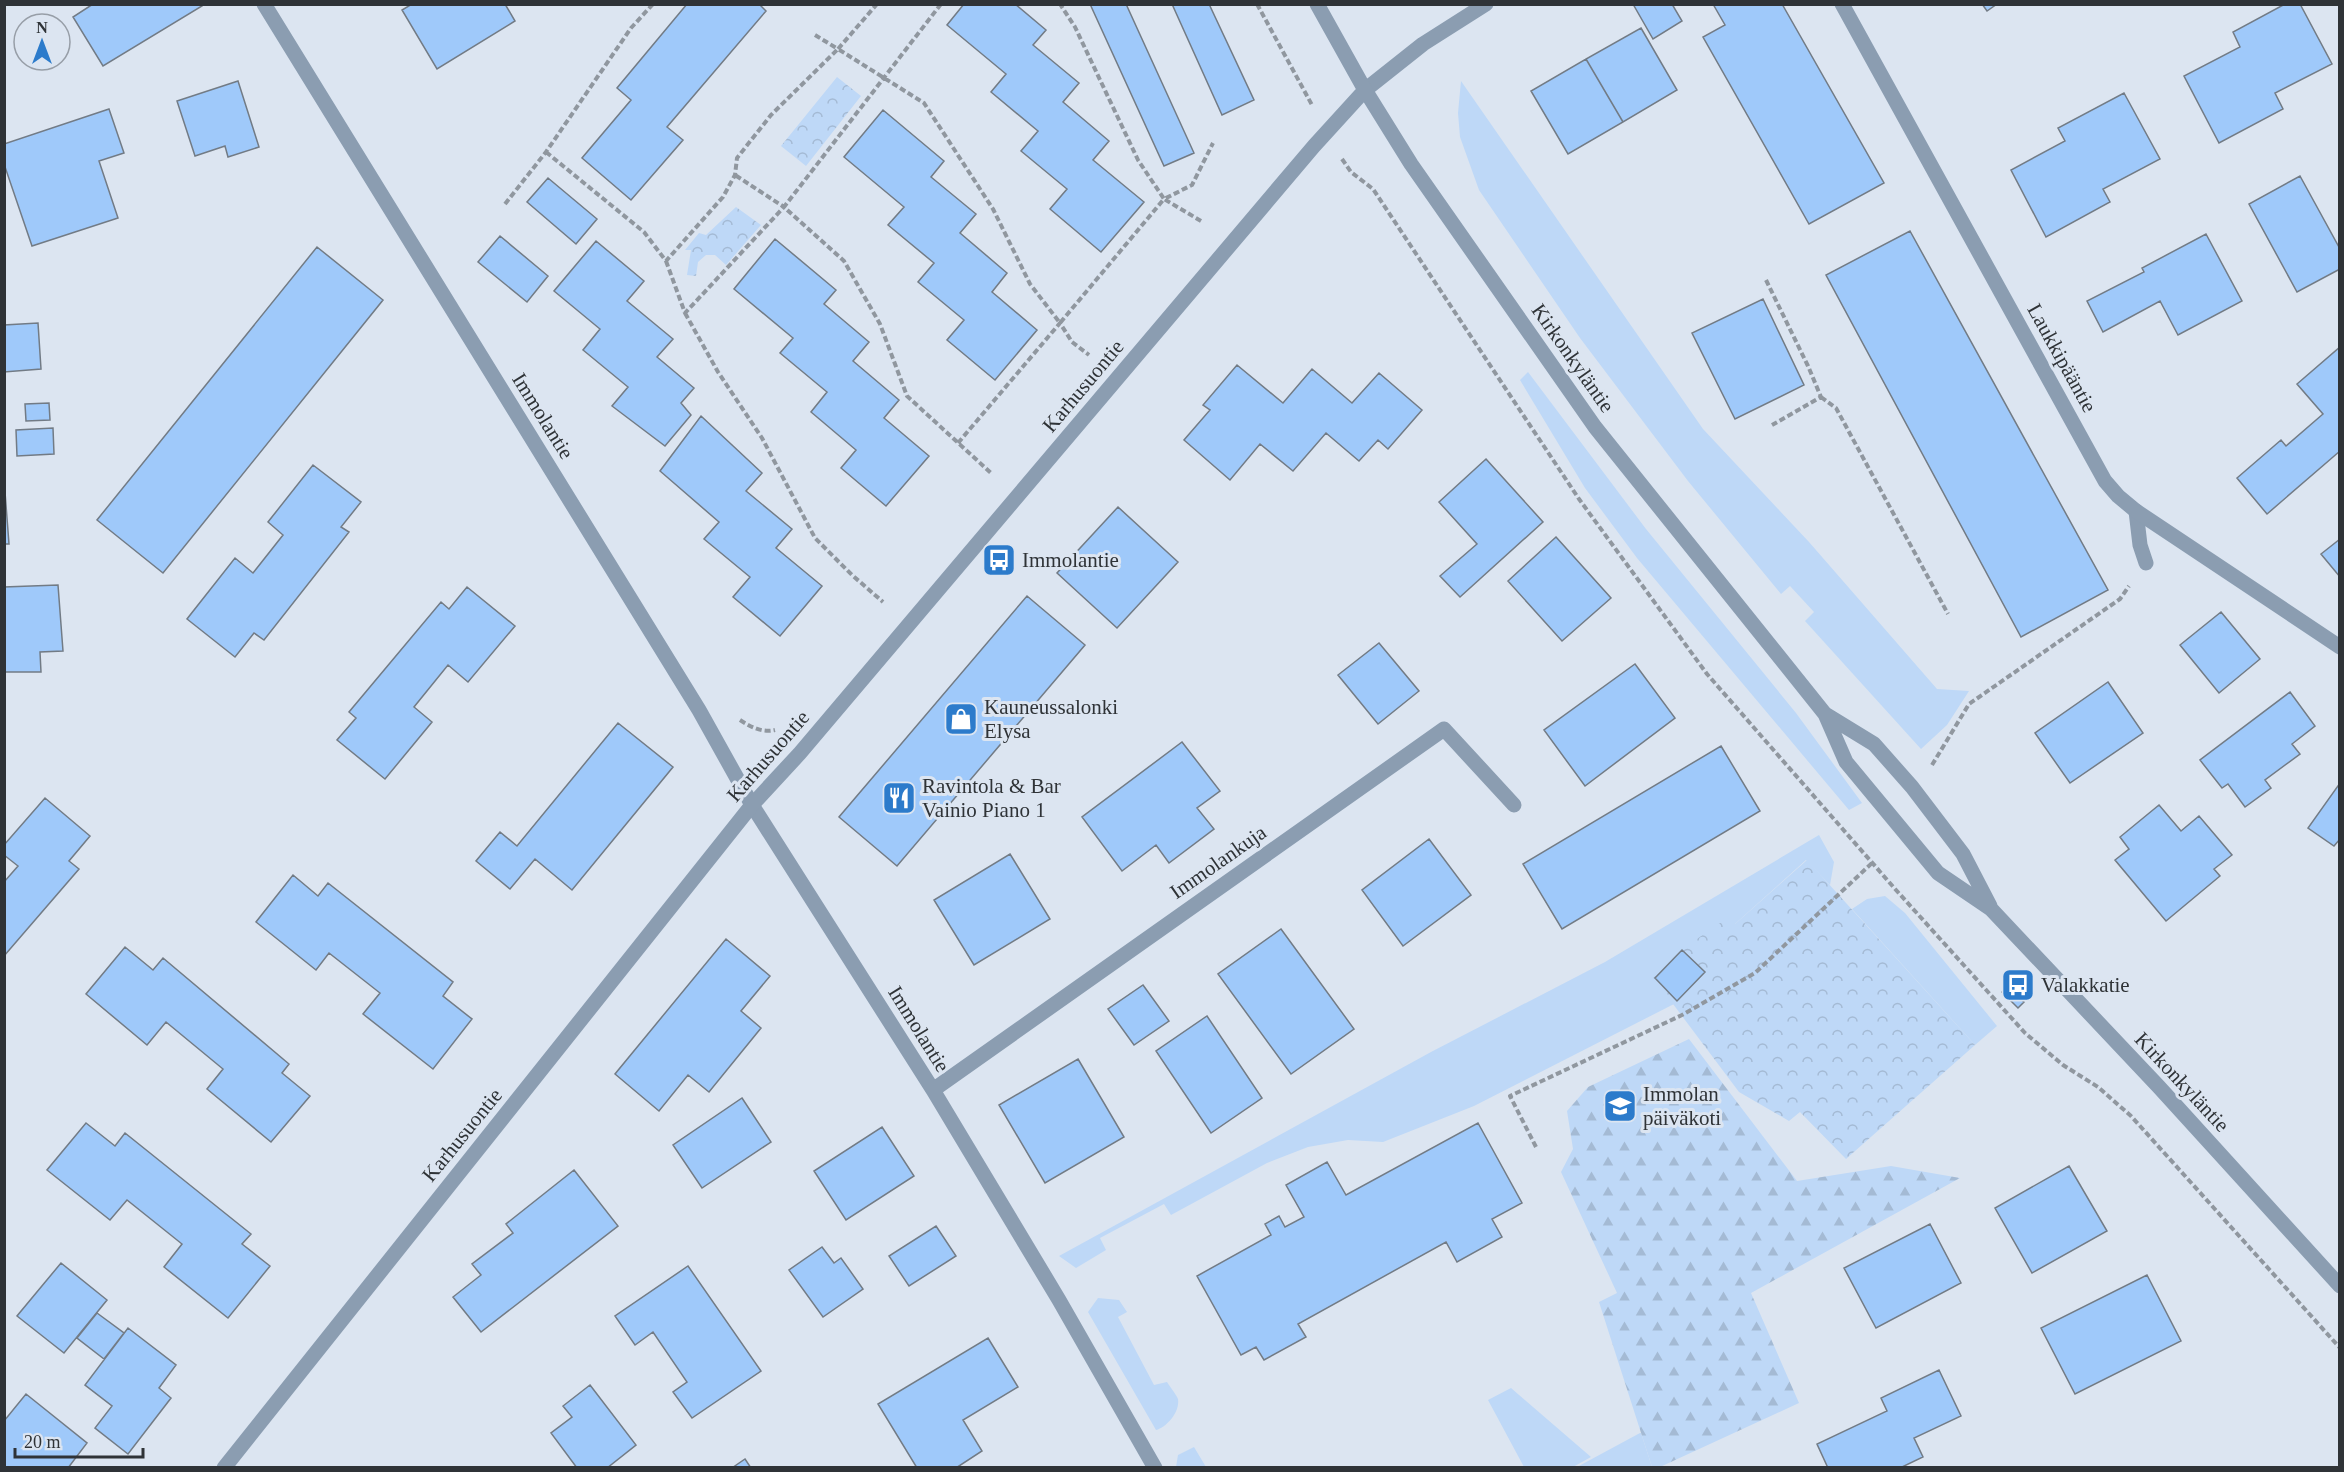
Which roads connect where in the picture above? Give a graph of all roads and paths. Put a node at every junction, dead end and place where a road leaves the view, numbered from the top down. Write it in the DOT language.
graph roads {
  1 [pos="264,4"];
  2 [pos="653,4"];
  3 [pos="877,4"];
  4 [pos="941,4"];
  5 [pos="1060,4"];
  6 [pos="1257,4"];
  7 [pos="1317,4"];
  8 [pos="1486,4"];
  9 [pos="1842,4"];
  10 [pos="815,34"];
  11 [pos="838,49"];
  12 [pos="883,78"];
  13 [pos="1306,90"];
  14 [pos="1365,90"];
  15 [pos="1213,143"];
  16 [pos="546,152"];
  17 [pos="735,175"];
  18 [pos="1164,199"];
  19 [pos="505,204"];
  20 [pos="784,207"];
  21 [pos="1200,221"];
  22 [pos="666,261"];
  23 [pos="1766,280"];
  24 [pos="685,313"];
  25 [pos="1060,323"];
  26 [pos="1089,354"];
  27 [pos="1821,397"];
  28 [pos="1772,425"];
  29 [pos="958,443"];
  30 [pos="991,473"];
  31 [pos="2136,511"];
  32 [pos="2146,563"];
  33 [pos="883,602"];
  34 [pos="1948,614"];
  35 [pos="2340,647"];
  36 [pos="1825,714"];
  37 [pos="735,716"];
  38 [pos="775,730"];
  39 [pos="1928,773"];
  40 [pos="752,805"];
  41 [pos="1514,805"];
  42 [pos="1872,863"];
  43 [pos="1991,909"];
  44 [pos="933,1090"];
  45 [pos="1536,1147"];
  46 [pos="2340,1286"];
  47 [pos="224,1467"];
  48 [pos="1155,1467"];
  1 -- 40 [label="street, Immolantie"];
  2 -- 16 [label="path"];
  3 -- 11 [label="path"];
  4 -- 12 [label="path"];
  5 -- 18 [label="path"];
  6 -- 13 [label="path"];
  7 -- 14 [label="street, Kirkonkyläntie"];
  8 -- 14 [label="street"];
  9 -- 31 [label="street, Laukkipääntie"];
  10 -- 11 [label="path"];
  11 -- 12 [label="path"];
  11 -- 17 [label="path"];
  12 -- 20 [label="path"];
  12 -- 25 [label="path"];
  14 -- 36 [label="street, Kirkonkyläntie"];
  14 -- 40 [label="street, Karhusuontie"];
  15 -- 18 [label="path"];
  16 -- 19 [label="path"];
  16 -- 22 [label="path"];
  17 -- 20 [label="path"];
  17 -- 22 [label="path"];
  18 -- 21 [label="path"];
  18 -- 25 [label="path"];
  20 -- 24 [label="path"];
  20 -- 29 [label="path"];
  22 -- 24 [label="path"];
  23 -- 27 [label="path"];
  24 -- 33 [label="path"];
  25 -- 26 [label="path"];
  25 -- 29 [label="path"];
  27 -- 28 [label="path"];
  27 -- 34 [label="path"];
  29 -- 30 [label="path"];
  31 -- 32 [label="street"];
  31 -- 35 [label="street, Laukkipääntie"];
  32 -- 39 [label="path"];
  36 -- 43 [label="street, Kirkonkyläntie"];
  36 -- 43 [label="street, Kirkonkyläntie"];
  37 -- 38 [label="path"];
  40 -- 44 [label="street, Immolantie"];
  40 -- 47 [label="street, Karhusuontie"];
  41 -- 44 [label="street, Immolankuja"];
  42 -- 45 [label="path"];
  43 -- 46 [label="street, Kirkonkyläntie"];
  44 -- 48 [label="street, Immolantie"];
}
